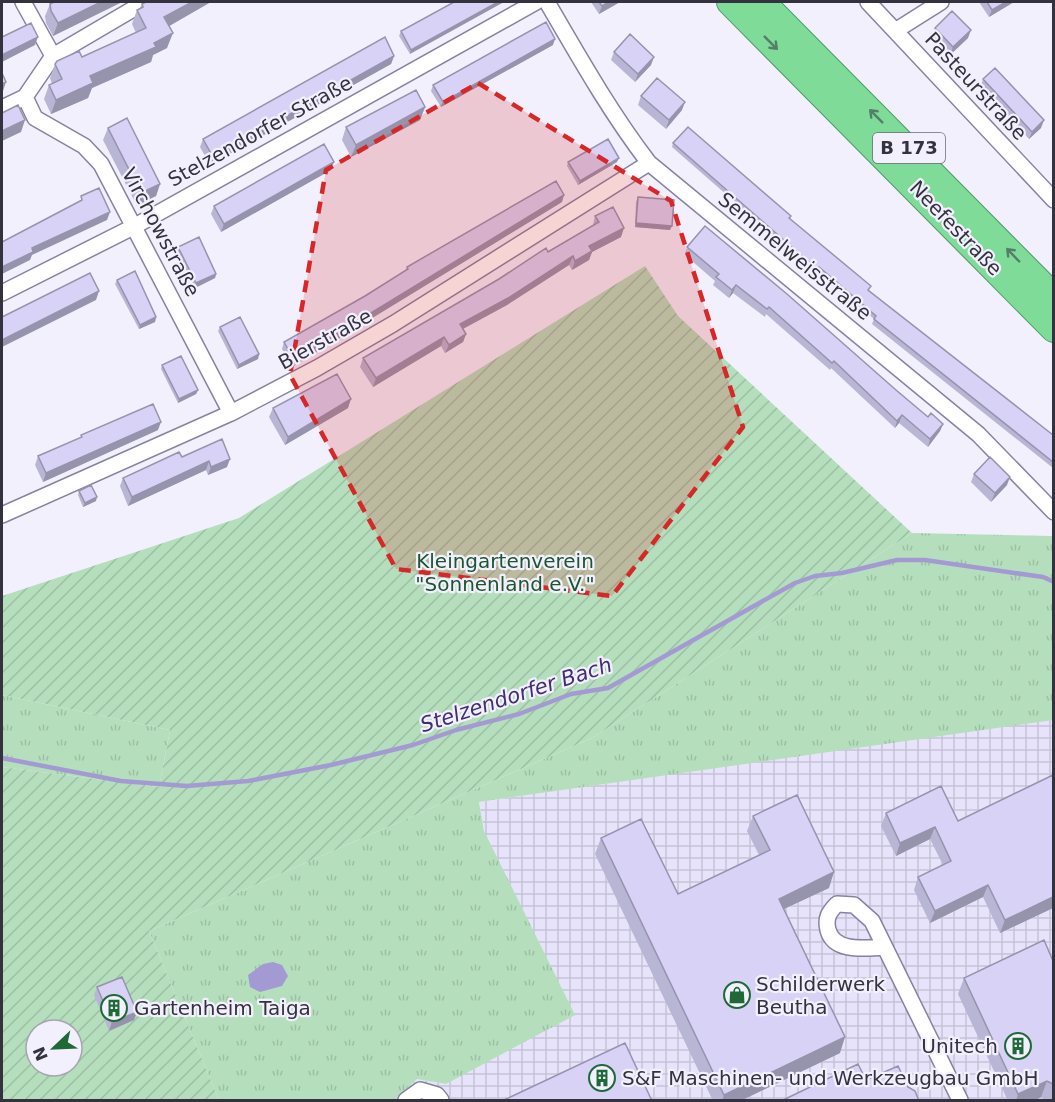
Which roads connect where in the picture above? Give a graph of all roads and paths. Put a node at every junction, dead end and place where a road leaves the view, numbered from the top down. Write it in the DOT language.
graph roads {
  1 [pos="23,2"];
  2 [pos="145,2"];
  3 [pos="537,2"];
  4 [pos="547,2"];
  5 [pos="730,2"];
  6 [pos="762,2"];
  7 [pos="868,2"];
  8 [pos="941,2"];
  9 [pos="895,31"];
  10 [pos="53,56"];
  11 [pos="25,96"];
  12 [pos="2,108"];
  13 [pos="649,163"];
  14 [pos="1053,200"];
  15 [pos="135,226"];
  16 [pos="2,293"];
  17 [pos="1053,297"];
  18 [pos="1053,329"];
  19 [pos="231,413"];
  20 [pos="1053,512"];
  21 [pos="2,515"];
  22 [pos="884,946"];
  23 [pos="406,1101"];
  24 [pos="441,1101"];
  25 [pos="960,1101"];
  1 -- 10 [label="street"];
  2 -- 10 [label="street"];
  3 -- 15 [label="street, Stelzendorfer Straße"];
  4 -- 13 [label="street, Semmelweisstraße"];
  5 -- 18 [label="highway, Neefestraße / B 173, one-way"];
  17 -- 6 [label="highway, Neefestraße / B 173, one-way"];
  7 -- 9 [label="street, Pasteurstraße"];
  8 -- 9 [label="street"];
  9 -- 14 [label="street, Pasteurstraße"];
  10 -- 11 [label="street"];
  11 -- 12 [label="street"];
  11 -- 15 [label="street, Virchowstraße"];
  13 -- 19 [label="street, Bierstraße"];
  13 -- 20 [label="street, Semmelweisstraße"];
  15 -- 16 [label="street, Stelzendorfer Straße"];
  15 -- 19 [label="street, Virchowstraße"];
  19 -- 21 [label="street, Bierstraße"];
  22 -- 25 [label="street"];
  23 -- 24 [label="street"];
}
